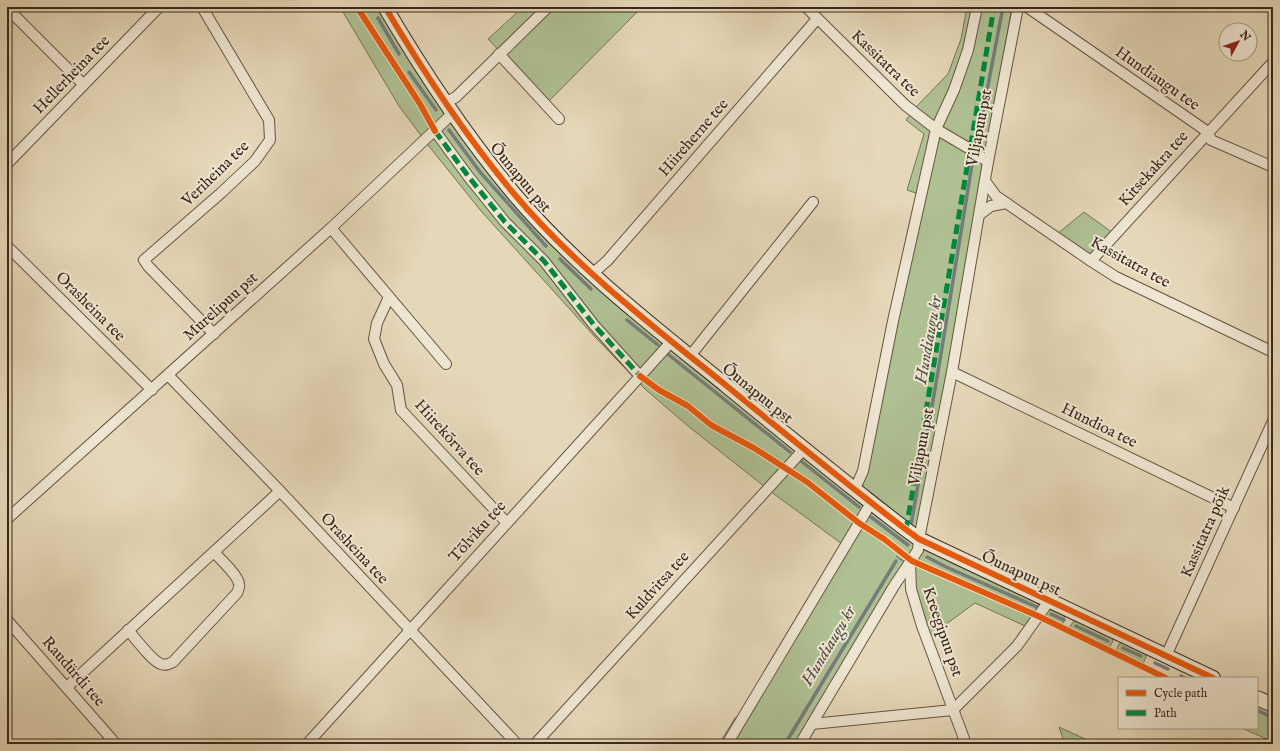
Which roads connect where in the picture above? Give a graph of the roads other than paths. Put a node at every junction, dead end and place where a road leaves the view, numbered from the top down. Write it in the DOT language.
graph roads {
  1 [pos="159,7"];
  2 [pos="202,7"];
  3 [pos="385,7"];
  4 [pos="548,7"];
  5 [pos="806,7"];
  6 [pos="977,7"];
  7 [pos="1018,7"];
  8 [pos="1027,7"];
  9 [pos="7,8"];
  10 [pos="817,19"];
  11 [pos="499,54"];
  12 [pos="1273,62"];
  13 [pos="84,84"];
  14 [pos="449,109"];
  15 [pos="559,119"];
  16 [pos="936,129"];
  17 [pos="435,131"];
  18 [pos="1208,132"];
  19 [pos="988,162"];
  20 [pos="7,164"];
  21 [pos="1273,167"];
  22 [pos="985,181"];
  23 [pos="813,202"];
  24 [pos="1006,203"];
  25 [pos="979,215"];
  26 [pos="332,228"];
  27 [pos="7,246"];
  28 [pos="1091,261"];
  29 [pos="592,274"];
  30 [pos="390,297"];
  31 [pos="214,334"];
  32 [pos="672,341"];
  33 [pos="1273,352"];
  34 [pos="690,356"];
  35 [pos="446,364"];
  36 [pos="952,372"];
  37 [pos="168,375"];
  38 [pos="640,376"];
  39 [pos="152,390"];
  40 [pos="1273,421"];
  41 [pos="804,449"];
  42 [pos="854,488"];
  43 [pos="280,491"];
  44 [pos="871,503"];
  45 [pos="1234,508"];
  46 [pos="7,519"];
  47 [pos="507,523"];
  48 [pos="919,539"];
  49 [pos="214,552"];
  50 [pos="910,563"];
  51 [pos="1049,601"];
  52 [pos="7,620"];
  53 [pos="128,630"];
  54 [pos="410,631"];
  55 [pos="1166,656"];
  56 [pos="1211,677"];
  57 [pos="67,687"];
  58 [pos="1258,698"];
  59 [pos="1273,705"];
  60 [pos="953,710"];
  61 [pos="812,724"];
  62 [pos="116,744"];
  63 [pos="307,744"];
  64 [pos="517,744"];
  65 [pos="535,744"];
  66 [pos="727,744"];
  67 [pos="800,744"];
  68 [pos="966,744"];
  1 -- 13 [label="street, Hellerheina tee"];
  2 -- 31 [label="street, Veriheina tee"];
  3 -- 14 [label="street, Õunapuu pst"];
  4 -- 11 [label="street, Murelipuu pst"];
  5 -- 10 [label="street, Kassitatra tee"];
  6 -- 16 [label="street, Viljapuu pst"];
  7 -- 19 [label="street, Viljapuu pst"];
  8 -- 18 [label="street, Hundiaugu tee"];
  9 -- 13 [label="street"];
  10 -- 16 [label="street, Kassitatra tee"];
  10 -- 29 [label="street, Hiireherne tee"];
  11 -- 14 [label="street, Murelipuu pst"];
  11 -- 15 [label="street"];
  12 -- 18 [label="street, Kitsekakra tee"];
  13 -- 20 [label="street, Hellerheina tee"];
  14 -- 17 [label="street, Murelipuu pst"];
  14 -- 29 [label="street, Õunapuu pst"];
  16 -- 19 [label="street, Kassitatra tee"];
  16 -- 42 [label="street, Viljapuu pst"];
  17 -- 26 [label="street, Murelipuu pst"];
  17 -- 38 [label="street"];
  18 -- 21 [label="street, Hundiaugu tee"];
  18 -- 28 [label="street, Kitsekakra tee"];
  19 -- 22 [label="street, Viljapuu pst"];
  22 -- 24 [label="street, Kassitatra tee"];
  22 -- 25 [label="street, Viljapuu pst"];
  23 -- 34 [label="street"];
  24 -- 25 [label="street"];
  24 -- 28 [label="street, Kassitatra tee"];
  25 -- 36 [label="street, Viljapuu pst"];
  26 -- 30 [label="street"];
  26 -- 31 [label="street, Murelipuu pst"];
  27 -- 39 [label="street, Orasheina tee"];
  28 -- 33 [label="street, Kassitatra tee"];
  29 -- 32 [label="street, Õunapuu pst"];
  30 -- 35 [label="street"];
  30 -- 47 [label="street, Hiirekõrva tee"];
  31 -- 37 [label="street, Murelipuu pst"];
  32 -- 34 [label="street, Õunapuu pst"];
  32 -- 38 [label="street, Tõlviku tee"];
  34 -- 41 [label="street, Õunapuu pst"];
  36 -- 45 [label="street, Hundioa tee"];
  36 -- 48 [label="street, Viljapuu pst"];
  37 -- 39 [label="street, Murelipuu pst"];
  37 -- 43 [label="street, Orasheina tee"];
  38 -- 47 [label="street, Tõlviku tee"];
  39 -- 46 [label="street, Murelipuu pst"];
  40 -- 45 [label="street, Kassitatra põik"];
  41 -- 42 [label="street, Õunapuu pst"];
  41 -- 65 [label="street, Kuldvitsa tee"];
  42 -- 44 [label="street, Õunapuu pst"];
  43 -- 49 [label="street"];
  43 -- 54 [label="street, Orasheina tee"];
  44 -- 48 [label="street, Õunapuu pst"];
  44 -- 66 [label="street"];
  45 -- 55 [label="street, Kassitatra põik"];
  47 -- 54 [label="street, Tõlviku tee"];
  48 -- 50 [label="street, Viljapuu pst"];
  48 -- 51 [label="street, Õunapuu pst"];
  49 -- 53 [label="street"];
  49 -- 53 [label="street"];
  50 -- 60 [label="street, Kreegipuu pst"];
  50 -- 61 [label="street, Viljapuu pst"];
  51 -- 55 [label="street, Õunapuu pst"];
  51 -- 60 [label="street, Kreegipuu pst"];
  52 -- 57 [label="street, Raudürdi tee"];
  53 -- 57 [label="street"];
  54 -- 63 [label="street, Tõlviku tee"];
  54 -- 64 [label="street, Orasheina tee"];
  55 -- 56 [label="street, Õunapuu pst"];
  57 -- 62 [label="street, Raudürdi tee"];
  58 -- 59 [label="street"];
  60 -- 61 [label="street"];
  60 -- 68 [label="street, Kreegipuu pst"];
  61 -- 67 [label="street, Viljapuu pst"];
}
